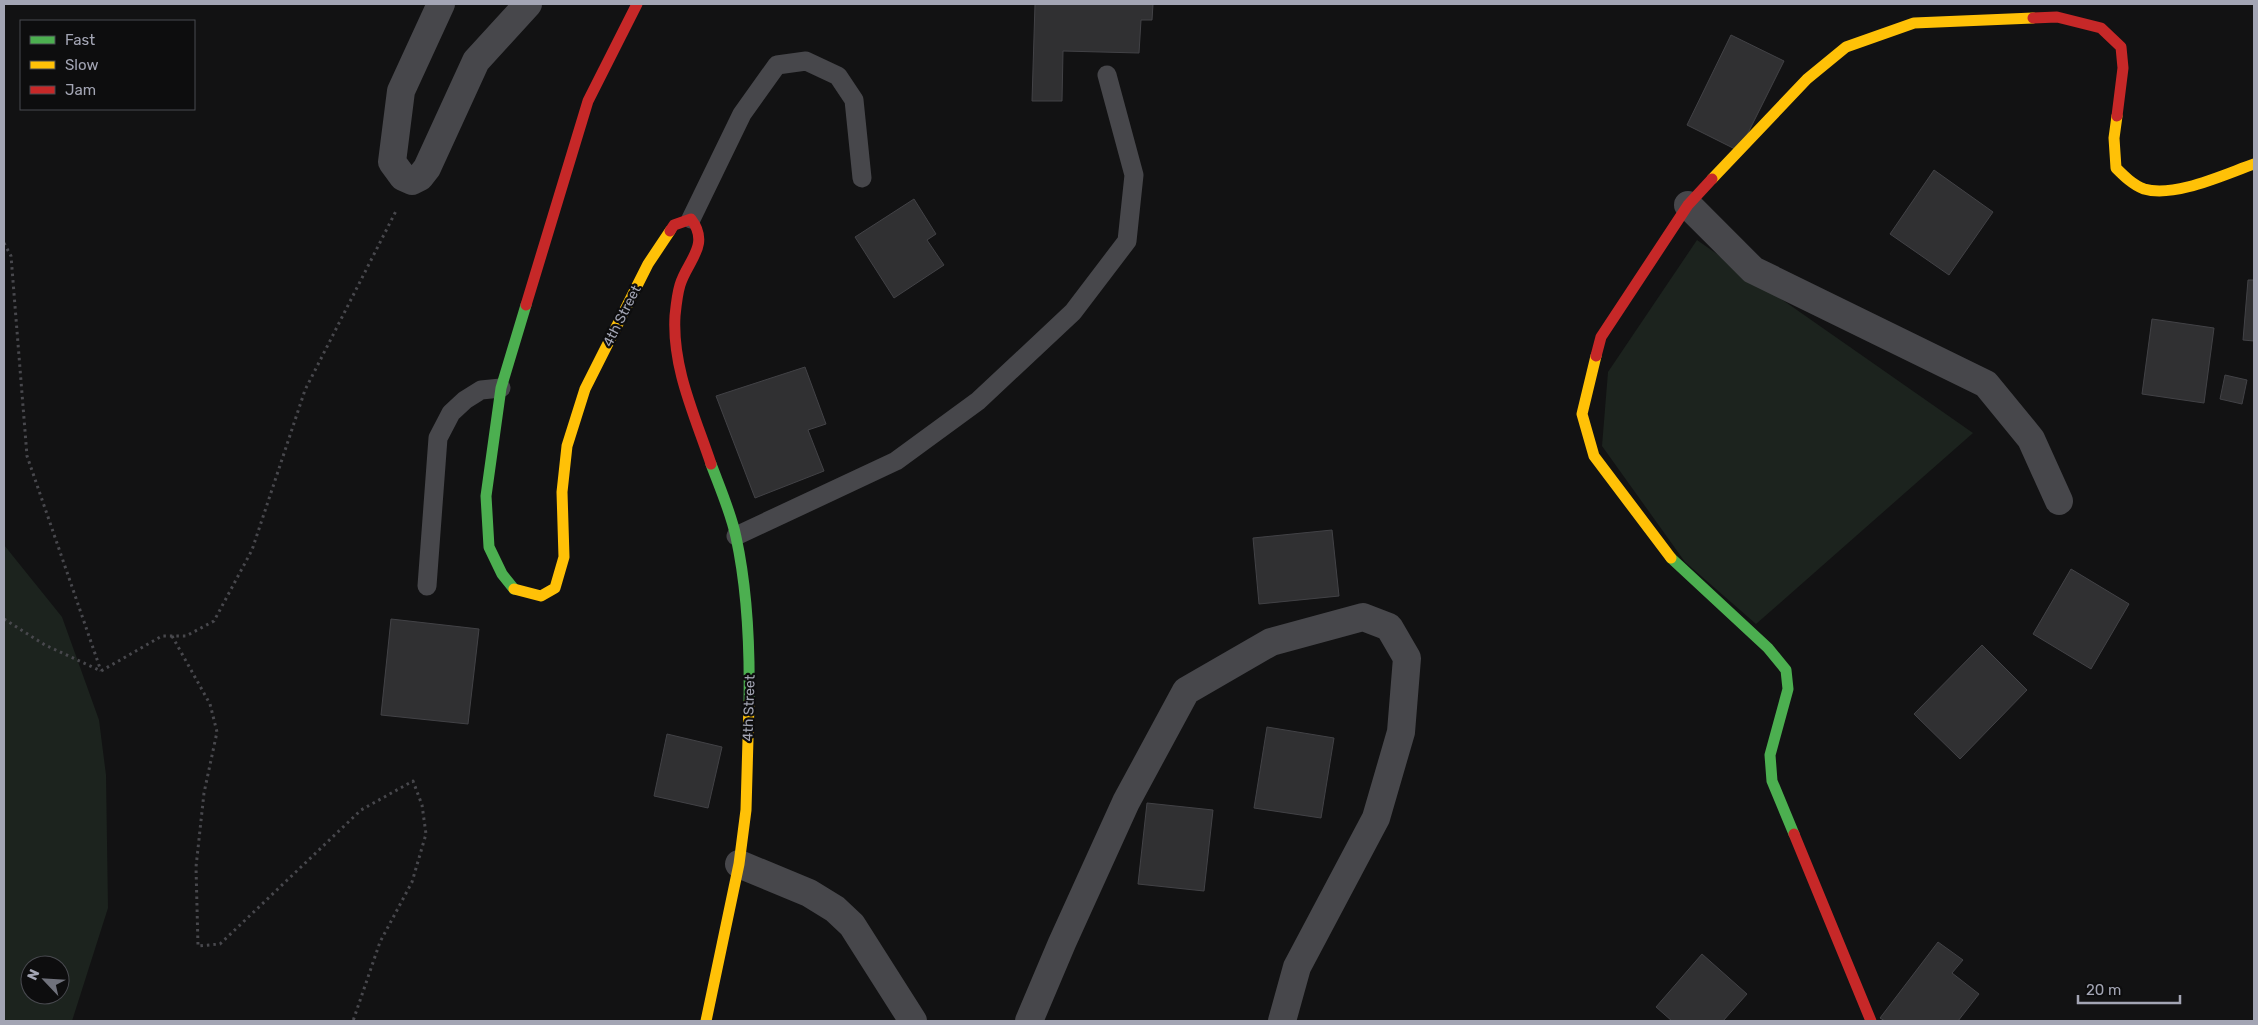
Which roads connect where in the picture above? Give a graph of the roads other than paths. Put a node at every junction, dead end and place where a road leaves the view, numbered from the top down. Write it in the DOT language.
graph roads {
  1 [pos="442,4"];
  2 [pos="528,4"];
  3 [pos="636,4"];
  4 [pos="1107,76"];
  5 [pos="2254,164"];
  6 [pos="862,178"];
  7 [pos="1688,205"];
  8 [pos="690,219"];
  9 [pos="501,388"];
  10 [pos="2059,501"];
  11 [pos="736,536"];
  12 [pos="427,586"];
  13 [pos="739,864"];
  14 [pos="706,1021"];
  15 [pos="913,1021"];
  16 [pos="1029,1021"];
  17 [pos="1282,1021"];
  18 [pos="1871,1021"];
  1 -- 2 [label="street"];
  3 -- 9 [label="street, 4th Street"];
  4 -- 11 [label="lane"];
  5 -- 7 [label="street"];
  6 -- 8 [label="lane"];
  7 -- 10 [label="street"];
  7 -- 18 [label="street"];
  8 -- 9 [label="street, 4th Street"];
  8 -- 11 [label="street, 4th Street"];
  9 -- 12 [label="lane"];
  11 -- 13 [label="street, 4th Street"];
  13 -- 14 [label="street, 4th Street"];
  13 -- 15 [label="street"];
  16 -- 17 [label="street"];
}
